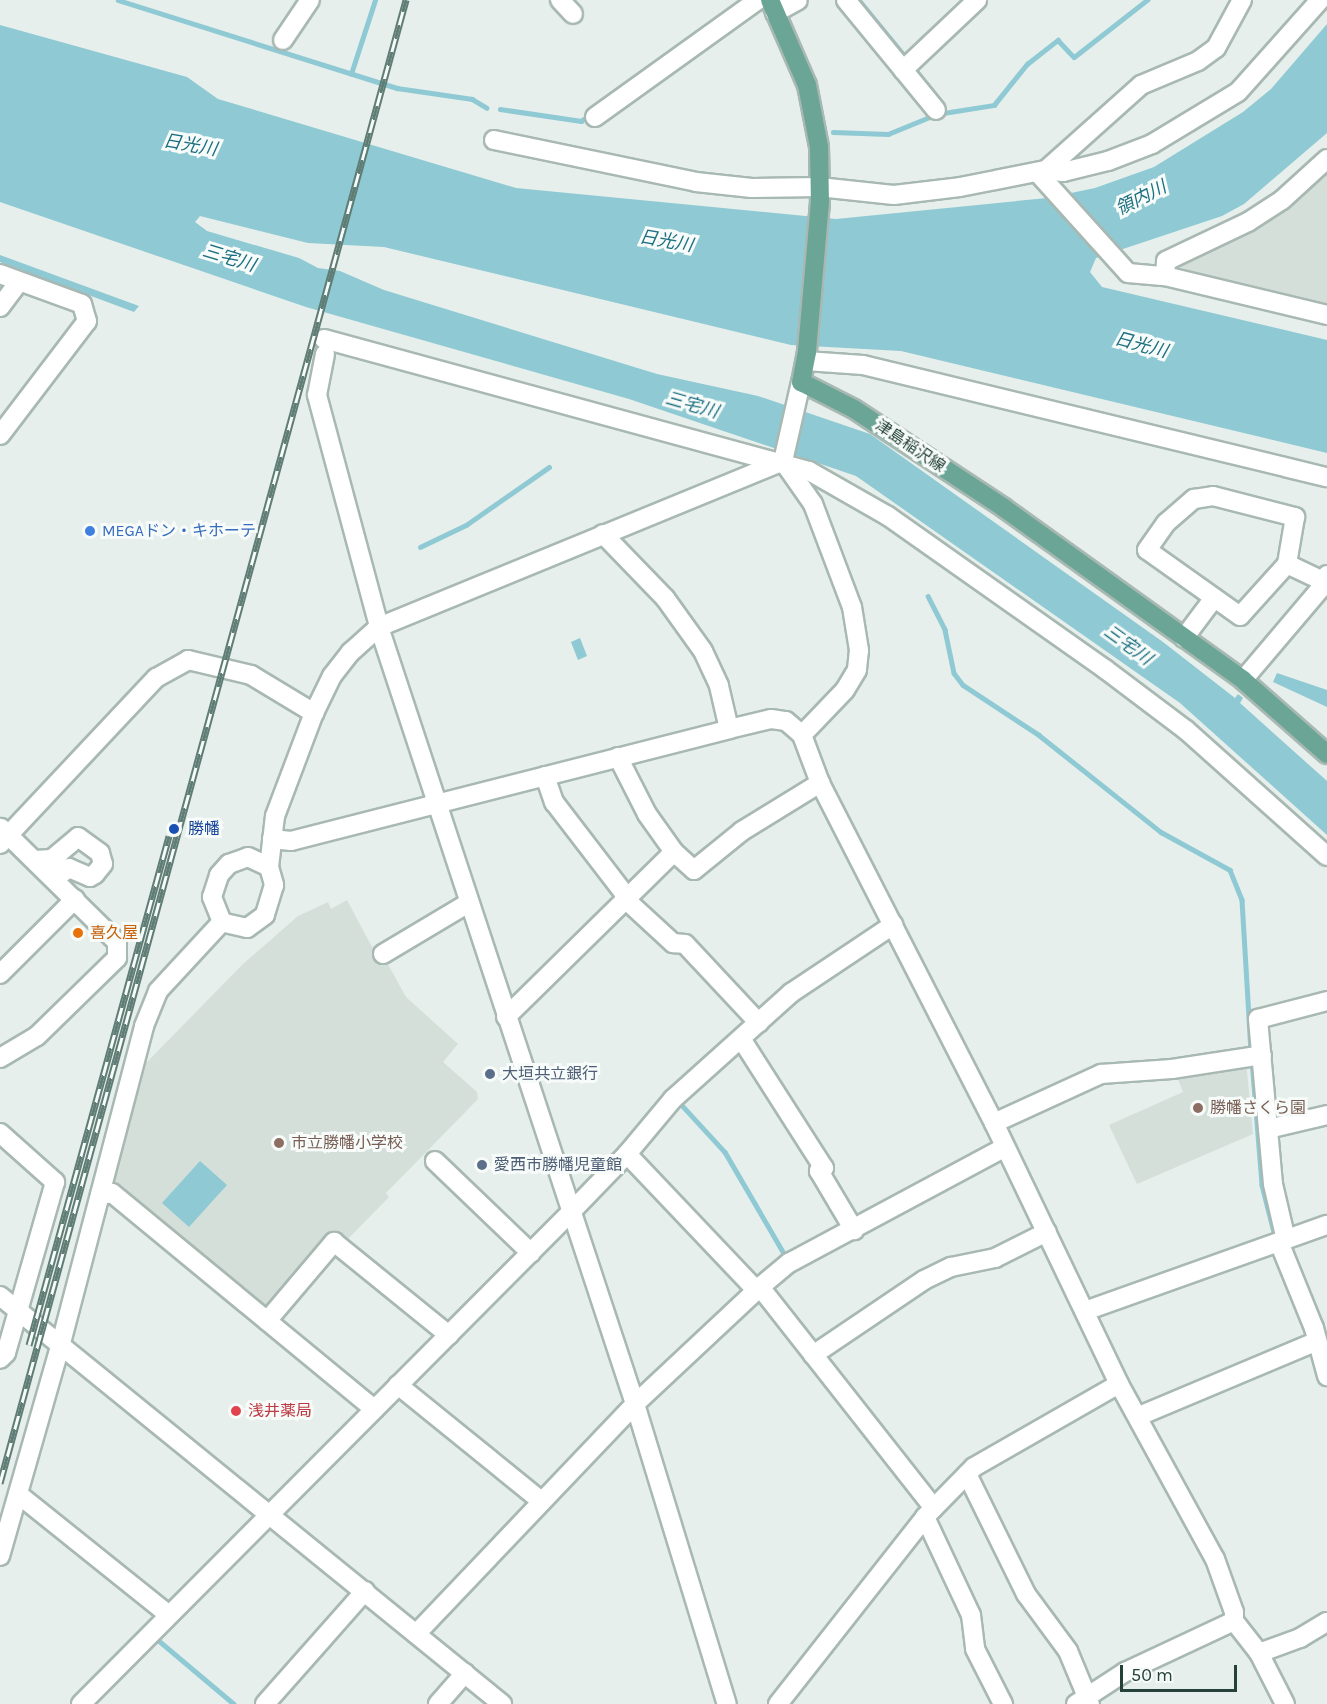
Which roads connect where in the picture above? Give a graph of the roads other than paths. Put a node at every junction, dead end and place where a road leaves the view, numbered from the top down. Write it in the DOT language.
graph roads {
  1 [pos="310,0"];
  2 [pos="560,0"];
  3 [pos="758,0"];
  4 [pos="798,0"];
  5 [pos="846,0"];
  6 [pos="977,0"];
  7 [pos="1242,0"];
  8 [pos="1316,1"];
  9 [pos="773,6"];
  10 [pos="573,14"];
  11 [pos="283,40"];
  12 [pos="903,70"];
  13 [pos="936,110"];
  14 [pos="595,117"];
  15 [pos="494,140"];
  16 [pos="1327,159"];
  17 [pos="1043,174"];
  18 [pos="820,195"];
  19 [pos="0,274"];
  20 [pos="1165,276"];
  21 [pos="19,282"];
  22 [pos="0,307"];
  23 [pos="1327,315"];
  24 [pos="806,357"];
  25 [pos="799,391"];
  26 [pos="0,435"];
  27 [pos="783,461"];
  28 [pos="1327,477"];
  29 [pos="603,534"];
  30 [pos="1287,564"];
  31 [pos="1327,580"];
  32 [pos="1214,598"];
  33 [pos="379,627"];
  34 [pos="1184,638"];
  35 [pos="1243,680"];
  36 [pos="314,713"];
  37 [pos="729,729"];
  38 [pos="802,735"];
  39 [pos="1327,754"];
  40 [pos="618,757"];
  41 [pos="545,776"];
  42 [pos="820,783"];
  43 [pos="437,804"];
  44 [pos="275,816"];
  45 [pos="3,835"];
  46 [pos="272,839"];
  47 [pos="674,852"];
  48 [pos="1327,856"];
  49 [pos="236,858"];
  50 [pos="35,860"];
  51 [pos="269,867"];
  52 [pos="54,879"];
  53 [pos="625,897"];
  54 [pos="75,899"];
  55 [pos="467,904"];
  56 [pos="222,922"];
  57 [pos="893,924"];
  58 [pos="383,954"];
  59 [pos="0,974"];
  60 [pos="1327,1001"];
  61 [pos="507,1017"];
  62 [pos="759,1023"];
  63 [pos="742,1040"];
  64 [pos="1255,1056"];
  65 [pos="0,1058"];
  66 [pos="1327,1114"];
  67 [pos="994,1123"];
  68 [pos="1268,1130"];
  69 [pos="0,1133"];
  70 [pos="1005,1147"];
  71 [pos="627,1154"];
  72 [pos="435,1161"];
  73 [pos="100,1195"];
  74 [pos="572,1212"];
  75 [pos="1327,1225"];
  76 [pos="854,1230"];
  77 [pos="1047,1232"];
  78 [pos="1282,1241"];
  79 [pos="531,1253"];
  80 [pos="758,1289"];
  81 [pos="0,1296"];
  82 [pos="17,1310"];
  83 [pos="1085,1311"];
  84 [pos="267,1321"];
  85 [pos="1319,1331"];
  86 [pos="449,1335"];
  87 [pos="61,1343"];
  88 [pos="813,1355"];
  89 [pos="3,1356"];
  90 [pos="0,1375"];
  91 [pos="1327,1376"];
  92 [pos="1119,1384"];
  93 [pos="398,1385"];
  94 [pos="635,1404"];
  95 [pos="374,1409"];
  96 [pos="1139,1416"];
  97 [pos="967,1474"];
  98 [pos="18,1494"];
  99 [pos="540,1500"];
  100 [pos="269,1513"];
  101 [pos="930,1513"];
  102 [pos="0,1556"];
  103 [pos="364,1591"];
  104 [pos="169,1615"];
  105 [pos="1234,1621"];
  106 [pos="1327,1622"];
  107 [pos="416,1634"];
  108 [pos="1258,1653"];
  109 [pos="465,1673"];
  110 [pos="1085,1701"];
  111 [pos="81,1704"];
  112 [pos="265,1704"];
  113 [pos="438,1704"];
  114 [pos="502,1704"];
  115 [pos="727,1704"];
  116 [pos="778,1704"];
  117 [pos="1003,1704"];
  118 [pos="1285,1704"];
  1 -- 11 [label="street"];
  2 -- 10 [label="street"];
  3 -- 14 [label="street"];
  4 -- 9 [label="street"];
  5 -- 12 [label="street"];
  6 -- 12 [label="street"];
  7 -- 17 [label="street"];
  8 -- 17 [label="street"];
  9 -- 18 [label="main road"];
  12 -- 13 [label="street"];
  15 -- 18 [label="street"];
  16 -- 20 [label="street"];
  17 -- 18 [label="street"];
  17 -- 20 [label="street"];
  18 -- 24 [label="main road"];
  19 -- 21 [label="street"];
  20 -- 23 [label="street"];
  21 -- 22 [label="street"];
  21 -- 26 [label="street"];
  24 -- 25 [label="main road"];
  24 -- 28 [label="street"];
  25 -- 27 [label="street"];
  25 -- 34 [label="main road, 津島稲沢線"];
  27 -- 29 [label="street"];
  27 -- 33 [label="street"];
  27 -- 38 [label="street"];
  27 -- 48 [label="street"];
  29 -- 33 [label="street"];
  29 -- 37 [label="street"];
  30 -- 31 [label="street"];
  30 -- 32 [label="street"];
  30 -- 32 [label="street"];
  31 -- 35 [label="street"];
  32 -- 34 [label="street"];
  33 -- 36 [label="street"];
  33 -- 43 [label="street"];
  34 -- 35 [label="main road, 津島稲沢線"];
  35 -- 39 [label="main road, 津島稲沢線"];
  36 -- 44 [label="street"];
  36 -- 45 [label="street"];
  37 -- 38 [label="street"];
  37 -- 40 [label="street"];
  38 -- 42 [label="street"];
  40 -- 41 [label="street"];
  40 -- 47 [label="street"];
  41 -- 43 [label="street"];
  41 -- 53 [label="street"];
  42 -- 47 [label="street"];
  42 -- 57 [label="street"];
  43 -- 46 [label="street"];
  43 -- 55 [label="street"];
  44 -- 46 [label="street"];
  44 -- 49 [label="street"];
  45 -- 50 [label="street"];
  46 -- 51 [label="street"];
  47 -- 53 [label="street"];
  49 -- 51 [label="street"];
  49 -- 56 [label="street"];
  50 -- 52 [label="street"];
  50 -- 52 [label="street"];
  51 -- 56 [label="street"];
  52 -- 54 [label="street"];
  53 -- 61 [label="street"];
  53 -- 62 [label="street"];
  54 -- 59 [label="street"];
  54 -- 65 [label="street"];
  55 -- 58 [label="street"];
  55 -- 61 [label="street"];
  56 -- 73 [label="street"];
  57 -- 62 [label="street"];
  57 -- 67 [label="street"];
  60 -- 64 [label="street"];
  61 -- 74 [label="street"];
  62 -- 63 [label="street"];
  63 -- 71 [label="street"];
  63 -- 76 [label="street"];
  64 -- 67 [label="street"];
  64 -- 68 [label="street"];
  66 -- 68 [label="street"];
  67 -- 70 [label="street"];
  68 -- 78 [label="street"];
  69 -- 82 [label="street"];
  70 -- 76 [label="street"];
  70 -- 77 [label="street"];
  71 -- 74 [label="street"];
  71 -- 80 [label="street"];
  72 -- 79 [label="street"];
  73 -- 84 [label="street"];
  73 -- 87 [label="street"];
  74 -- 79 [label="street"];
  74 -- 94 [label="street"];
  75 -- 78 [label="street"];
  76 -- 80 [label="street"];
  77 -- 83 [label="street"];
  77 -- 88 [label="street"];
  78 -- 83 [label="street"];
  78 -- 85 [label="street"];
  79 -- 86 [label="street"];
  80 -- 88 [label="street"];
  80 -- 94 [label="street"];
  81 -- 82 [label="street"];
  82 -- 87 [label="street"];
  82 -- 89 [label="street"];
  83 -- 92 [label="street"];
  84 -- 86 [label="street"];
  84 -- 95 [label="street"];
  85 -- 91 [label="street"];
  85 -- 96 [label="street"];
  86 -- 93 [label="street"];
  87 -- 98 [label="street"];
  87 -- 100 [label="street"];
  88 -- 101 [label="street"];
  89 -- 90 [label="street"];
  92 -- 96 [label="street"];
  92 -- 97 [label="street"];
  93 -- 95 [label="street"];
  93 -- 99 [label="street"];
  94 -- 99 [label="street"];
  94 -- 115 [label="street"];
  95 -- 100 [label="street"];
  96 -- 105 [label="street"];
  97 -- 101 [label="street"];
  97 -- 110 [label="street"];
  98 -- 102 [label="street"];
  98 -- 104 [label="street"];
  99 -- 107 [label="street"];
  100 -- 103 [label="street"];
  100 -- 104 [label="street"];
  101 -- 116 [label="street"];
  101 -- 117 [label="street"];
  103 -- 107 [label="street"];
  103 -- 112 [label="street"];
  104 -- 111 [label="street"];
  105 -- 108 [label="street"];
  105 -- 110 [label="street"];
  106 -- 108 [label="street"];
  107 -- 109 [label="street"];
  108 -- 118 [label="street"];
  109 -- 113 [label="street"];
  109 -- 114 [label="street"];
}
